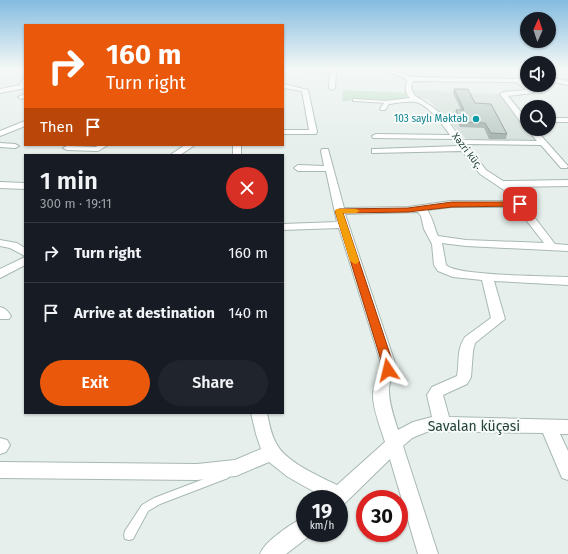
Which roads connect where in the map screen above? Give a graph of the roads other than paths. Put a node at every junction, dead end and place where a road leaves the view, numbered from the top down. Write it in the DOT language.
graph roads {
  1 [pos="306,95"];
  2 [pos="411,95"];
  3 [pos="505,95"];
  4 [pos="533,95"];
  5 [pos="537,97"];
  6 [pos="354,100"];
  7 [pos="416,100"];
  8 [pos="387,102"];
  9 [pos="383,109"];
  10 [pos="520,113"];
  11 [pos="556,120"];
  12 [pos="568,120"];
  13 [pos="24,123"];
  14 [pos="284,132"];
  15 [pos="0,134"];
  16 [pos="376,136"];
  17 [pos="537,136"];
  18 [pos="461,142"];
  19 [pos="543,143"];
  20 [pos="0,145"];
  21 [pos="15,146"];
  22 [pos="102,146"];
  23 [pos="189,146"];
  24 [pos="67,148"];
  25 [pos="325,151"];
  26 [pos="375,151"];
  27 [pos="176,154"];
  28 [pos="564,166"];
  29 [pos="298,168"];
  30 [pos="329,169"];
  31 [pos="503,184"];
  32 [pos="568,184"];
  33 [pos="0,185"];
  34 [pos="24,186"];
  35 [pos="520,204"];
  36 [pos="420,208"];
  37 [pos="339,211"];
  38 [pos="343,225"];
  39 [pos="284,227"];
  40 [pos="434,239"];
  41 [pos="0,243"];
  42 [pos="552,247"];
  43 [pos="567,248"];
  44 [pos="24,252"];
  45 [pos="24,261"];
  46 [pos="0,274"];
  47 [pos="487,277"];
  48 [pos="568,281"];
  49 [pos="259,414"];
  50 [pos="442,424"];
  51 [pos="549,427"];
  52 [pos="568,427"];
  53 [pos="394,444"];
  54 [pos="272,453"];
  55 [pos="236,468"];
  56 [pos="0,470"];
  57 [pos="568,472"];
  58 [pos="326,490"];
  59 [pos="345,490"];
  60 [pos="296,534"];
  61 [pos="129,535"];
  62 [pos="270,554"];
  63 [pos="428,554"];
  1 -- 14 [label="street"];
  2 -- 7 [label="street"];
  3 -- 10 [label="street"];
  4 -- 5 [label="street"];
  6 -- 8 [label="lane"];
  7 -- 8 [label="street"];
  7 -- 18 [label="street, Xəzri küç."];
  8 -- 9 [label="street"];
  11 -- 12 [label="street"];
  13 -- 15 [label="street"];
  16 -- 18 [label="street"];
  17 -- 19 [label="street"];
  18 -- 19 [label="street"];
  18 -- 26 [label="street"];
  18 -- 31 [label="street, Xəzri küç."];
  19 -- 28 [label="street"];
  20 -- 21 [label="street"];
  22 -- 24 [label="street"];
  23 -- 27 [label="street"];
  25 -- 30 [label="street"];
  29 -- 30 [label="street"];
  30 -- 37 [label="street"];
  31 -- 32 [label="street"];
  31 -- 35 [label="street, Xəzri küç."];
  33 -- 34 [label="street"];
  35 -- 36 [label="street"];
  35 -- 42 [label="street, Xəzri küç."];
  36 -- 37 [label="street"];
  36 -- 40 [label="street"];
  37 -- 38 [label="street"];
  38 -- 39 [label="street"];
  38 -- 53 [label="street"];
  40 -- 42 [label="street"];
  40 -- 47 [label="street"];
  41 -- 44 [label="street"];
  42 -- 43 [label="street"];
  45 -- 46 [label="street"];
  47 -- 48 [label="street"];
  47 -- 50 [label="street"];
  49 -- 54 [label="street"];
  50 -- 51 [label="street, Savalan küçəsi"];
  50 -- 53 [label="street, Savalan küçəsi"];
  51 -- 52 [label="street, Savalan küçəsi"];
  51 -- 57 [label="street"];
  53 -- 59 [label="street, Savalan küçəsi"];
  53 -- 63 [label="street"];
  54 -- 55 [label="street"];
  54 -- 58 [label="street"];
  55 -- 56 [label="street"];
  55 -- 61 [label="lane"];
  60 -- 62 [label="street"];
}
